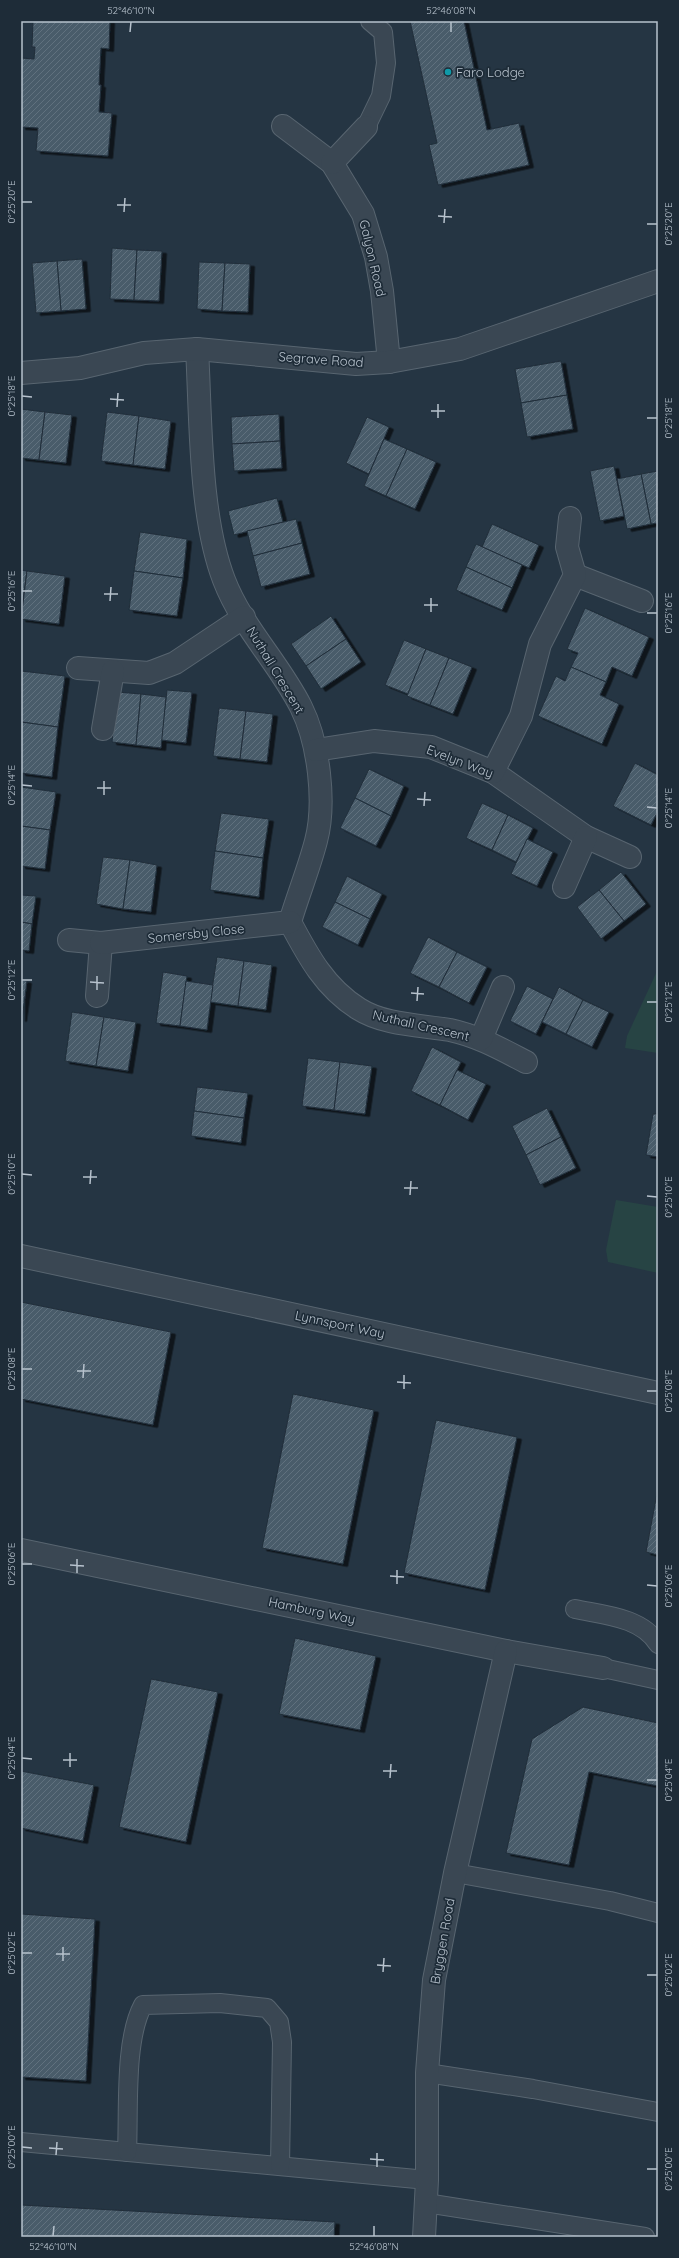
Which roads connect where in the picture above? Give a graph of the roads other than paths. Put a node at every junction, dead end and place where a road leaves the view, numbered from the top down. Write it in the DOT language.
graph roads {
  1 [pos="370,21"];
  2 [pos="283,126"];
  3 [pos="366,127"];
  4 [pos="332,163"];
  5 [pos="658,281"];
  6 [pos="197,349"];
  7 [pos="389,362"];
  8 [pos="21,373"];
  9 [pos="570,518"];
  10 [pos="575,575"];
  11 [pos="642,601"];
  12 [pos="244,618"];
  13 [pos="78,668"];
  14 [pos="113,671"];
  15 [pos="103,729"];
  16 [pos="316,750"];
  17 [pos="493,772"];
  18 [pos="586,837"];
  19 [pos="630,857"];
  20 [pos="564,887"];
  21 [pos="290,922"];
  22 [pos="69,940"];
  23 [pos="101,944"];
  24 [pos="503,987"];
  25 [pos="98,996"];
  26 [pos="481,1039"];
  27 [pos="526,1062"];
  28 [pos="21,1256"];
  29 [pos="658,1392"];
  30 [pos="21,1550"];
  31 [pos="575,1609"];
  32 [pos="658,1644"];
  33 [pos="506,1651"];
  34 [pos="603,1668"];
  35 [pos="658,1680"];
  36 [pos="455,1873"];
  37 [pos="658,1913"];
  38 [pos="427,2073"];
  39 [pos="658,2112"];
  40 [pos="21,2142"];
  41 [pos="127,2152"];
  42 [pos="280,2166"];
  43 [pos="427,2180"];
  44 [pos="426,2203"];
  45 [pos="424,2237"];
  46 [pos="645,2237"];
  1 -- 3 [label="lane"];
  2 -- 4 [label="street, Galyon Road"];
  3 -- 4 [label="street"];
  4 -- 7 [label="street, Galyon Road"];
  5 -- 7 [label="street, Segrave Road"];
  6 -- 7 [label="street, Segrave Road"];
  6 -- 8 [label="street, Segrave Road"];
  6 -- 12 [label="street, Nuthall Crescent"];
  9 -- 10 [label="street"];
  10 -- 11 [label="street"];
  10 -- 17 [label="street"];
  12 -- 14 [label="street"];
  12 -- 16 [label="street, Nuthall Crescent"];
  13 -- 14 [label="street"];
  14 -- 15 [label="street"];
  16 -- 17 [label="street, Evelyn Way"];
  16 -- 21 [label="street, Nuthall Crescent"];
  17 -- 18 [label="street, Evelyn Way"];
  18 -- 19 [label="street, Evelyn Way"];
  18 -- 20 [label="street"];
  21 -- 23 [label="street, Somersby Close"];
  21 -- 26 [label="street, Nuthall Crescent"];
  22 -- 23 [label="street, Somersby Close"];
  23 -- 25 [label="street"];
  24 -- 26 [label="street, Nuthall Crescent"];
  26 -- 27 [label="street, Nuthall Crescent"];
  28 -- 29 [label="street, Lynnsport Way"];
  30 -- 33 [label="street, Hamburg Way"];
  31 -- 32 [label="lane"];
  33 -- 34 [label="street, Hamburg Way"];
  33 -- 36 [label="street, Bryggen Road"];
  34 -- 35 [label="lane"];
  36 -- 37 [label="lane"];
  36 -- 38 [label="street, Bryggen Road"];
  38 -- 39 [label="lane"];
  38 -- 43 [label="street, Bryggen Road"];
  40 -- 41 [label="lane"];
  41 -- 42 [label="lane"];
  41 -- 42 [label="lane"];
  42 -- 43 [label="lane"];
  43 -- 44 [label="street, Bryggen Road"];
  44 -- 45 [label="street, Bryggen Road"];
  44 -- 46 [label="lane"];
}
